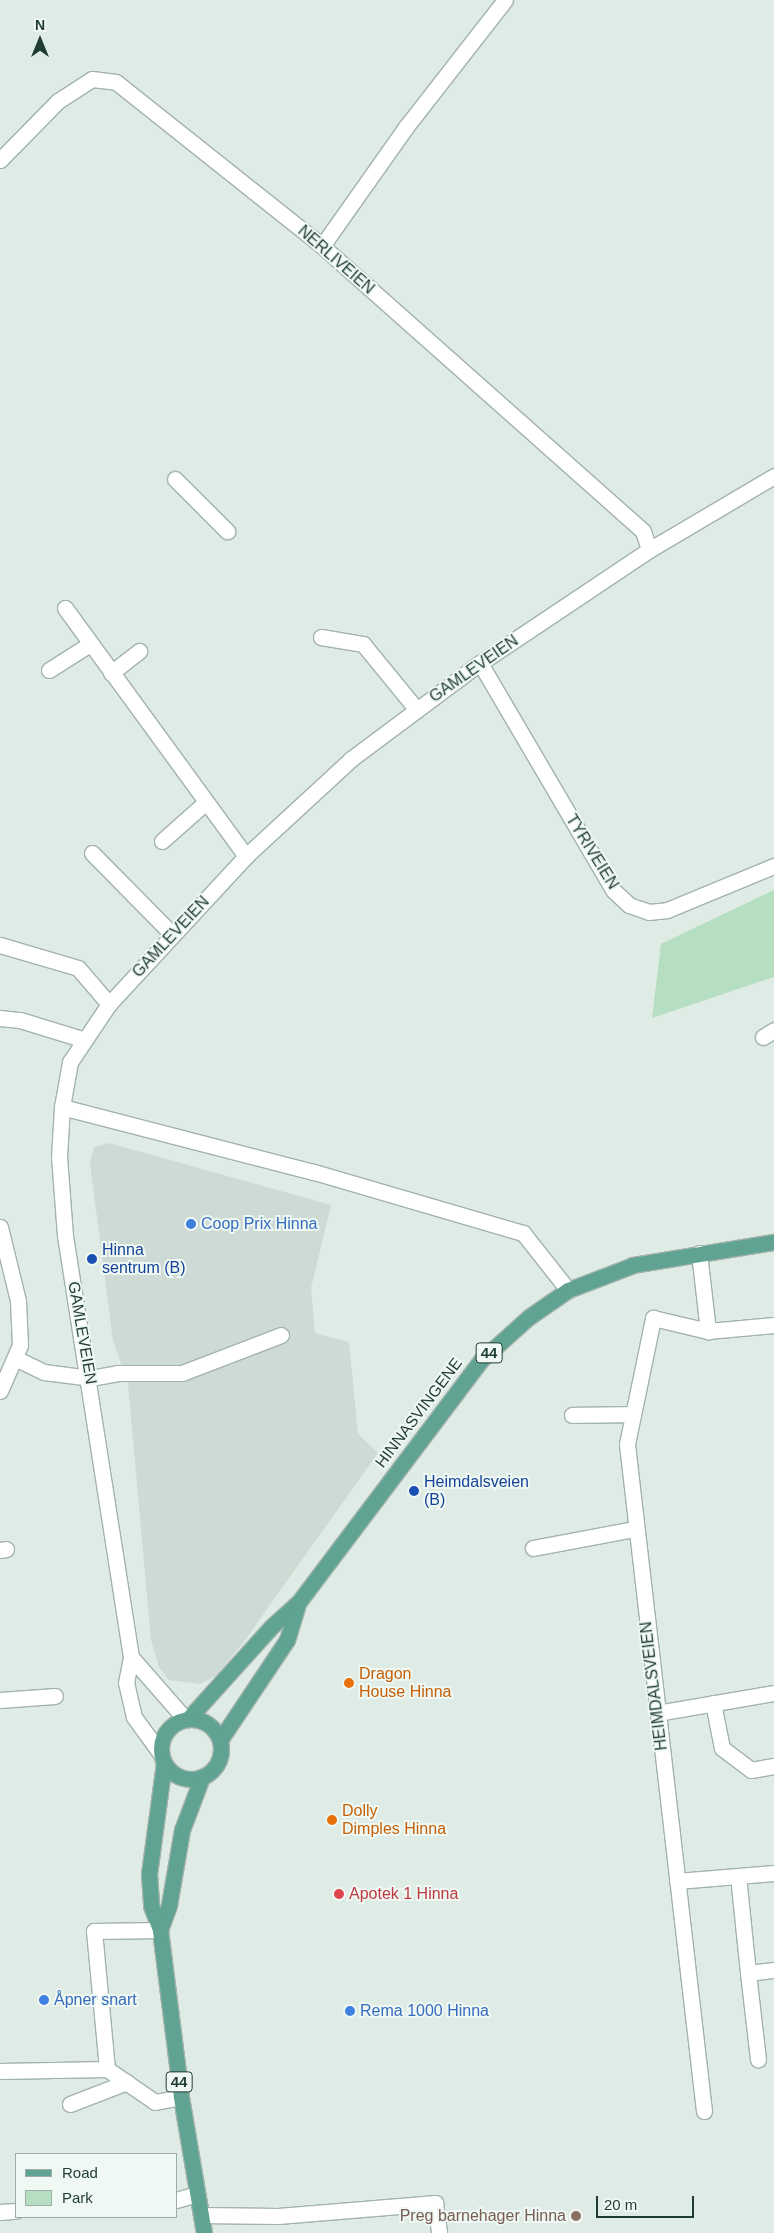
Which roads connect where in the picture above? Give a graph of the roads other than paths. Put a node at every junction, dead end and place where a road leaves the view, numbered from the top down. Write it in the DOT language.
graph roads {
  1 [pos="505,0"];
  2 [pos="0,160"];
  3 [pos="322,246"];
  4 [pos="774,476"];
  5 [pos="175,478"];
  6 [pos="226,531"];
  7 [pos="649,550"];
  8 [pos="66,608"];
  9 [pos="321,637"];
  10 [pos="90,644"];
  11 [pos="139,651"];
  12 [pos="480,663"];
  13 [pos="49,670"];
  14 [pos="111,673"];
  15 [pos="417,710"];
  16 [pos="205,803"];
  17 [pos="162,841"];
  18 [pos="92,853"];
  19 [pos="246,856"];
  20 [pos="774,866"];
  21 [pos="173,935"];
  22 [pos="0,944"];
  23 [pos="109,1004"];
  24 [pos="0,1018"];
  25 [pos="85,1040"];
  26 [pos="62,1107"];
  27 [pos="0,1227"];
  28 [pos="774,1242"];
  29 [pos="699,1253"];
  30 [pos="568,1290"];
  31 [pos="774,1325"];
  32 [pos="708,1331"];
  33 [pos="281,1335"];
  34 [pos="15,1358"];
  35 [pos="90,1378"];
  36 [pos="0,1391"];
  37 [pos="633,1414"];
  38 [pos="572,1415"];
  39 [pos="635,1530"];
  40 [pos="533,1548"];
  41 [pos="298,1603"];
  42 [pos="131,1657"];
  43 [pos="774,1693"];
  44 [pos="55,1696"];
  45 [pos="0,1700"];
  46 [pos="713,1704"];
  47 [pos="657,1713"];
  48 [pos="186,1719"];
  49 [pos="220,1740"];
  50 [pos="162,1758"];
  51 [pos="774,1766"];
  52 [pos="202,1777"];
  53 [pos="774,1874"];
  54 [pos="738,1876"];
  55 [pos="677,1881"];
  56 [pos="160,1930"];
  57 [pos="774,1970"];
  58 [pos="748,1973"];
  59 [pos="758,2058"];
  60 [pos="107,2069"];
  61 [pos="0,2071"];
  62 [pos="127,2082"];
  63 [pos="181,2097"];
  64 [pos="70,2104"];
  65 [pos="704,2111"];
  66 [pos="197,2194"];
  67 [pos="178,2199"];
  68 [pos="15,2211"];
  69 [pos="0,2212"];
  70 [pos="201,2215"];
  71 [pos="204,2233"];
  72 [pos="438,2233"];
  1 -- 3 [label="street"];
  2 -- 3 [label="street, NERLIVEIEN"];
  3 -- 7 [label="street, NERLIVEIEN"];
  4 -- 7 [label="street, GAMLEVEIEN"];
  5 -- 6 [label="street"];
  7 -- 12 [label="street, GAMLEVEIEN"];
  8 -- 10 [label="street"];
  9 -- 15 [label="street"];
  10 -- 13 [label="street"];
  10 -- 14 [label="street"];
  11 -- 14 [label="street"];
  12 -- 15 [label="street, GAMLEVEIEN"];
  12 -- 20 [label="street, TYRIVEIEN"];
  14 -- 16 [label="street"];
  15 -- 19 [label="street, GAMLEVEIEN"];
  16 -- 17 [label="street"];
  16 -- 19 [label="street"];
  18 -- 21 [label="street"];
  19 -- 21 [label="street, GAMLEVEIEN"];
  21 -- 23 [label="street, GAMLEVEIEN"];
  22 -- 23 [label="street"];
  23 -- 25 [label="street, GAMLEVEIEN"];
  24 -- 25 [label="street"];
  25 -- 26 [label="street, GAMLEVEIEN"];
  26 -- 30 [label="street"];
  26 -- 35 [label="street, GAMLEVEIEN"];
  27 -- 34 [label="street"];
  28 -- 29 [label="main road, HINNASVINGENE / 44"];
  29 -- 30 [label="main road, HINNASVINGENE / 44"];
  29 -- 32 [label="street"];
  30 -- 41 [label="main road, HINNASVINGENE / 44"];
  31 -- 32 [label="street"];
  32 -- 37 [label="street, HEIMDALSVEIEN"];
  33 -- 35 [label="street"];
  34 -- 35 [label="street"];
  34 -- 36 [label="street"];
  35 -- 42 [label="street, GAMLEVEIEN"];
  37 -- 38 [label="street"];
  37 -- 39 [label="street, HEIMDALSVEIEN"];
  39 -- 40 [label="street"];
  39 -- 47 [label="street, HEIMDALSVEIEN"];
  41 -- 48 [label="main road, HINNASVINGENE / 44"];
  41 -- 49 [label="main road, HINNASVINGENE / 44"];
  42 -- 48 [label="street"];
  42 -- 50 [label="street, GAMLEVEIEN"];
  43 -- 46 [label="street"];
  44 -- 45 [label="street"];
  46 -- 47 [label="street"];
  46 -- 51 [label="street"];
  47 -- 55 [label="street, HEIMDALSVEIEN"];
  48 -- 49 [label="main road"];
  48 -- 50 [label="main road, 44"];
  49 -- 52 [label="main road, 44"];
  50 -- 52 [label="main road"];
  50 -- 56 [label="main road, 44"];
  52 -- 56 [label="main road, 44"];
  53 -- 54 [label="street"];
  54 -- 55 [label="street"];
  54 -- 58 [label="street"];
  55 -- 65 [label="street, HEIMDALSVEIEN"];
  56 -- 60 [label="street"];
  56 -- 63 [label="main road, 44"];
  57 -- 58 [label="street"];
  58 -- 59 [label="street"];
  60 -- 61 [label="street"];
  60 -- 62 [label="street"];
  62 -- 63 [label="street"];
  62 -- 64 [label="street"];
  63 -- 66 [label="main road, 44"];
  66 -- 67 [label="street"];
  66 -- 70 [label="main road, 44"];
  68 -- 69 [label="street"];
  70 -- 71 [label="main road, 44"];
  70 -- 72 [label="street"];
}
